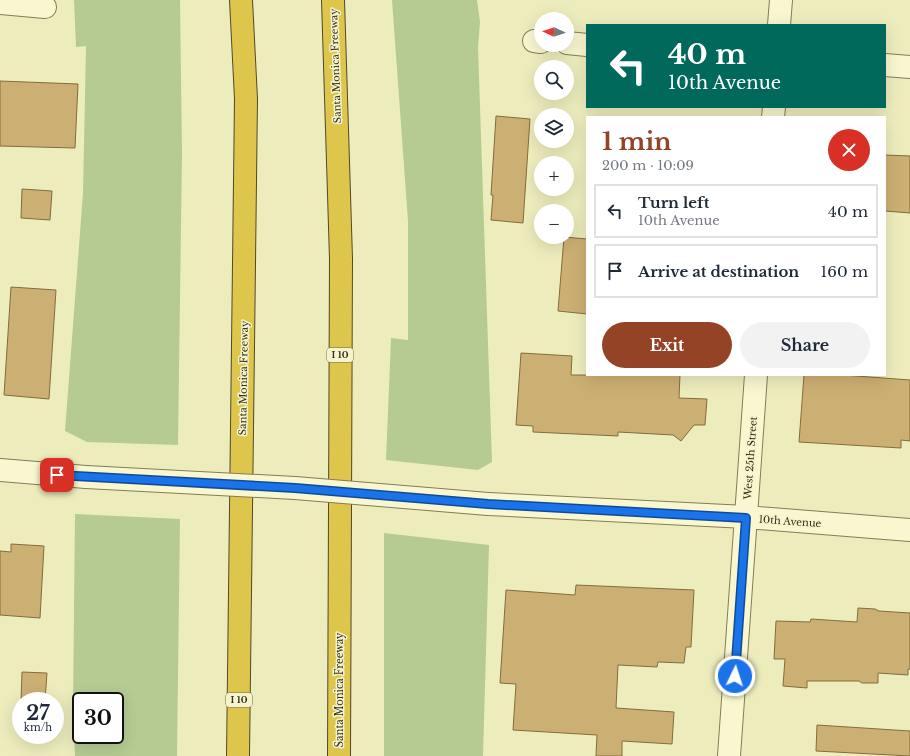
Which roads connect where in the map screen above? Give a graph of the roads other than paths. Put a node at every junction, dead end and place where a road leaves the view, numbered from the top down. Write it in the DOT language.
graph roads {
  1 [pos="241,0"];
  2 [pos="333,0"];
  3 [pos="781,0"];
  4 [pos="0,3"];
  5 [pos="45,7"];
  6 [pos="779,24"];
  7 [pos="574,44"];
  8 [pos="586,45"];
  9 [pos="886,65"];
  10 [pos="910,67"];
  11 [pos="756,376"];
  12 [pos="0,470"];
  13 [pos="746,518"];
  14 [pos="910,530"];
  15 [pos="240,644"];
  16 [pos="224,756"];
  17 [pos="238,756"];
  18 [pos="340,756"];
  19 [pos="729,756"];
  1 -- 15 [label="highway, Santa Monica Freeway / I 10"];
  2 -- 18 [label="highway, Santa Monica Freeway / I 10"];
  3 -- 6 [label="street"];
  4 -- 5 [label="street"];
  7 -- 8 [label="street"];
  9 -- 10 [label="street"];
  11 -- 13 [label="street, West 25th Street"];
  12 -- 13 [label="street, 10th Avenue, bridge"];
  13 -- 14 [label="street, 10th Avenue"];
  13 -- 19 [label="street, West 25th Street"];
  15 -- 16 [label="highway"];
  15 -- 17 [label="highway, Santa Monica Freeway / I 10"];
}
